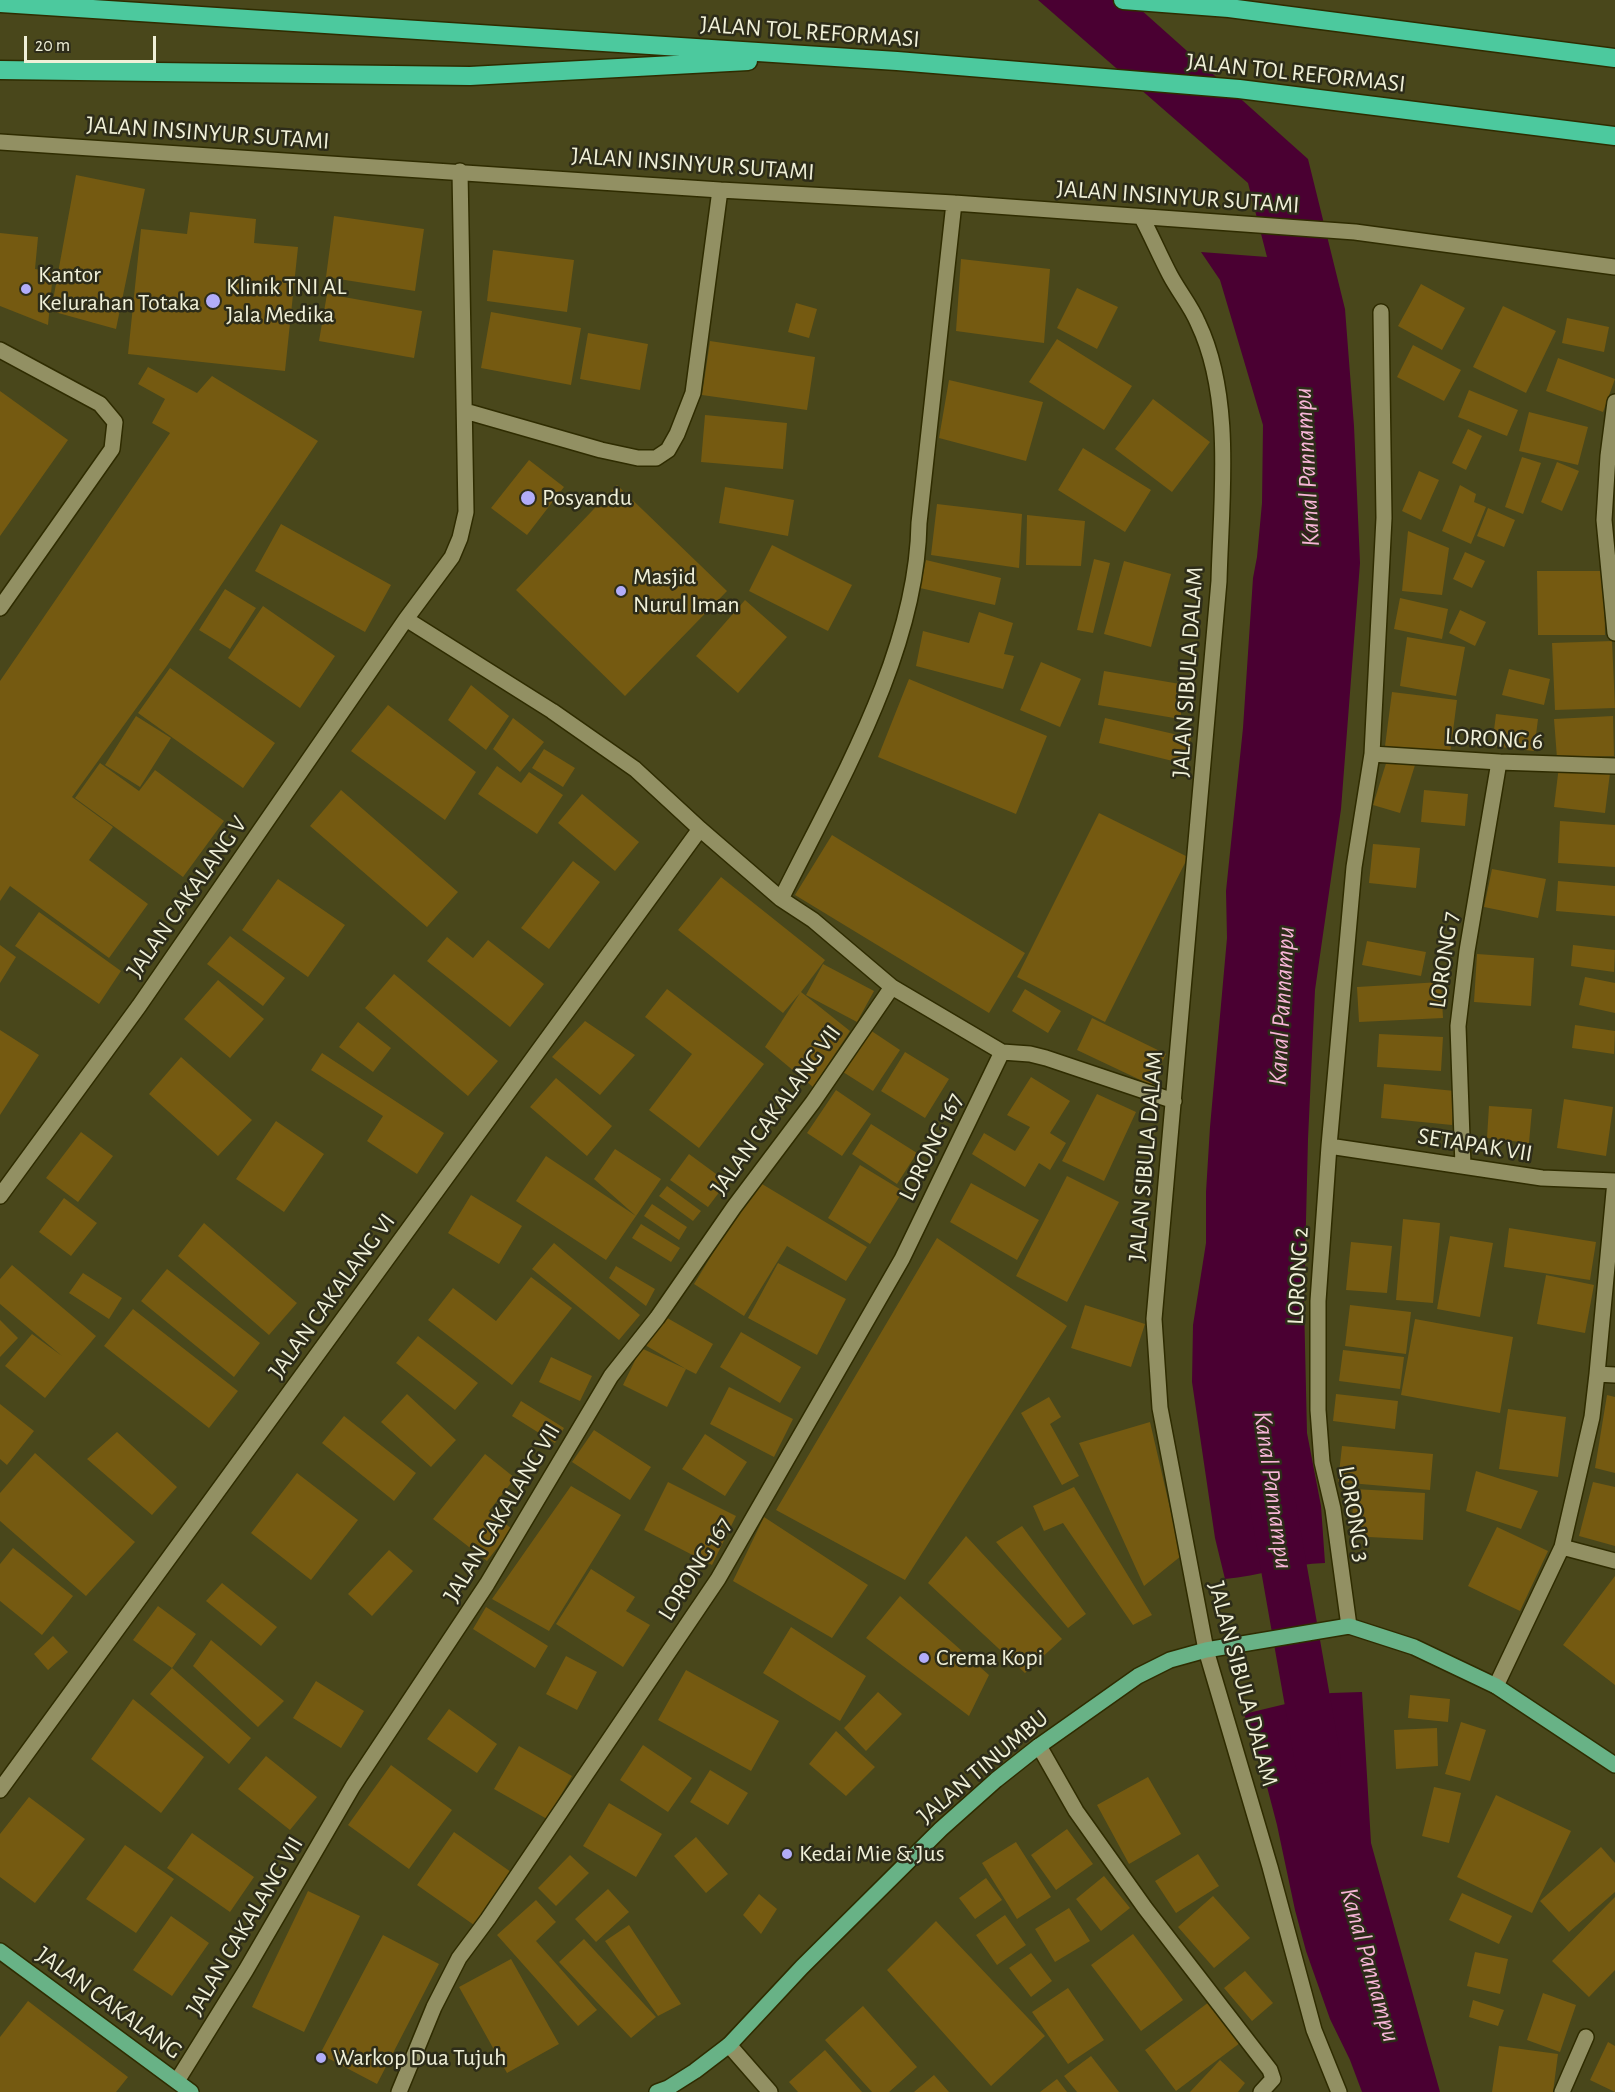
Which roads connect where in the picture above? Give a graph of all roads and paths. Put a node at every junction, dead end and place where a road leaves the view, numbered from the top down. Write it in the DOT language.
graph roads {
  1 [pos="1123,0"];
  2 [pos="0,3"];
  3 [pos="831,57"];
  4 [pos="1615,58"];
  5 [pos="0,70"];
  6 [pos="1615,136"];
  7 [pos="0,142"];
  8 [pos="459,171"];
  9 [pos="720,190"];
  10 [pos="954,203"];
  11 [pos="1142,218"];
  12 [pos="1615,267"];
  13 [pos="1381,312"];
  14 [pos="0,350"];
  15 [pos="1615,402"];
  16 [pos="465,411"];
  17 [pos="0,608"];
  18 [pos="406,619"];
  19 [pos="1615,633"];
  20 [pos="1372,754"];
  21 [pos="1499,762"];
  22 [pos="1615,766"];
  23 [pos="700,829"];
  24 [pos="781,899"];
  25 [pos="892,987"];
  26 [pos="1002,1052"];
  27 [pos="1174,1101"];
  28 [pos="1329,1146"];
  29 [pos="1463,1166"];
  30 [pos="1615,1181"];
  31 [pos="0,1196"];
  32 [pos="1597,1374"];
  33 [pos="1615,1375"];
  34 [pos="1318,1410"];
  35 [pos="1562,1546"];
  36 [pos="1615,1561"];
  37 [pos="1349,1626"];
  38 [pos="1206,1650"];
  39 [pos="1496,1686"];
  40 [pos="1039,1746"];
  41 [pos="1615,1765"];
  42 [pos="0,1790"];
  43 [pos="0,1951"];
  44 [pos="1586,2037"];
  45 [pos="729,2045"];
  46 [pos="177,2081"];
  47 [pos="191,2092"];
  48 [pos="399,2092"];
  49 [pos="657,2092"];
  50 [pos="770,2092"];
  51 [pos="1261,2092"];
  52 [pos="1339,2092"];
  53 [pos="1562,2092"];
  1 -- 4 [label="highway"];
  2 -- 3 [label="highway, JALAN TOL REFORMASI"];
  3 -- 5 [label="highway"];
  3 -- 6 [label="highway, JALAN TOL REFORMASI"];
  7 -- 8 [label="street, JALAN INSINYUR SUTAMI"];
  8 -- 9 [label="street, JALAN INSINYUR SUTAMI"];
  8 -- 16 [label="street, JALAN CAKALANG V"];
  9 -- 10 [label="street, JALAN INSINYUR SUTAMI"];
  9 -- 16 [label="street"];
  10 -- 11 [label="street, JALAN INSINYUR SUTAMI"];
  10 -- 24 [label="street"];
  11 -- 12 [label="street, JALAN INSINYUR SUTAMI"];
  11 -- 27 [label="street, JALAN SIBULA DALAM"];
  13 -- 20 [label="street, LORONG 2"];
  14 -- 17 [label="street"];
  15 -- 19 [label="street"];
  16 -- 18 [label="street, JALAN CAKALANG V"];
  18 -- 23 [label="street"];
  18 -- 31 [label="street, JALAN CAKALANG V"];
  20 -- 21 [label="street, LORONG 6"];
  20 -- 28 [label="street, LORONG 2"];
  21 -- 22 [label="street, LORONG 6"];
  21 -- 29 [label="street, LORONG 7"];
  23 -- 24 [label="street"];
  23 -- 42 [label="street, JALAN CAKALANG VI"];
  24 -- 25 [label="street"];
  25 -- 26 [label="street"];
  25 -- 46 [label="street, JALAN CAKALANG VII"];
  26 -- 27 [label="street"];
  26 -- 48 [label="street, LORONG 167"];
  27 -- 38 [label="street, JALAN SIBULA DALAM"];
  28 -- 29 [label="street, SETAPAK VII"];
  28 -- 34 [label="street, LORONG 2"];
  29 -- 30 [label="street, SETAPAK VII"];
  30 -- 32 [label="street"];
  32 -- 33 [label="street"];
  32 -- 35 [label="street"];
  34 -- 37 [label="street, LORONG 3"];
  35 -- 36 [label="street"];
  35 -- 39 [label="street"];
  37 -- 38 [label="main road, JALAN TINUMBU"];
  37 -- 39 [label="main road"];
  38 -- 40 [label="main road, JALAN TINUMBU"];
  38 -- 52 [label="street, JALAN SIBULA DALAM"];
  39 -- 41 [label="main road"];
  40 -- 45 [label="main road, JALAN TINUMBU"];
  40 -- 51 [label="street"];
  43 -- 46 [label="main road, JALAN CAKALANG"];
  44 -- 53 [label="street"];
  45 -- 49 [label="main road, JALAN TINUMBU"];
  45 -- 50 [label="street"];
  46 -- 47 [label="main road, JALAN CAKALANG"];
}
